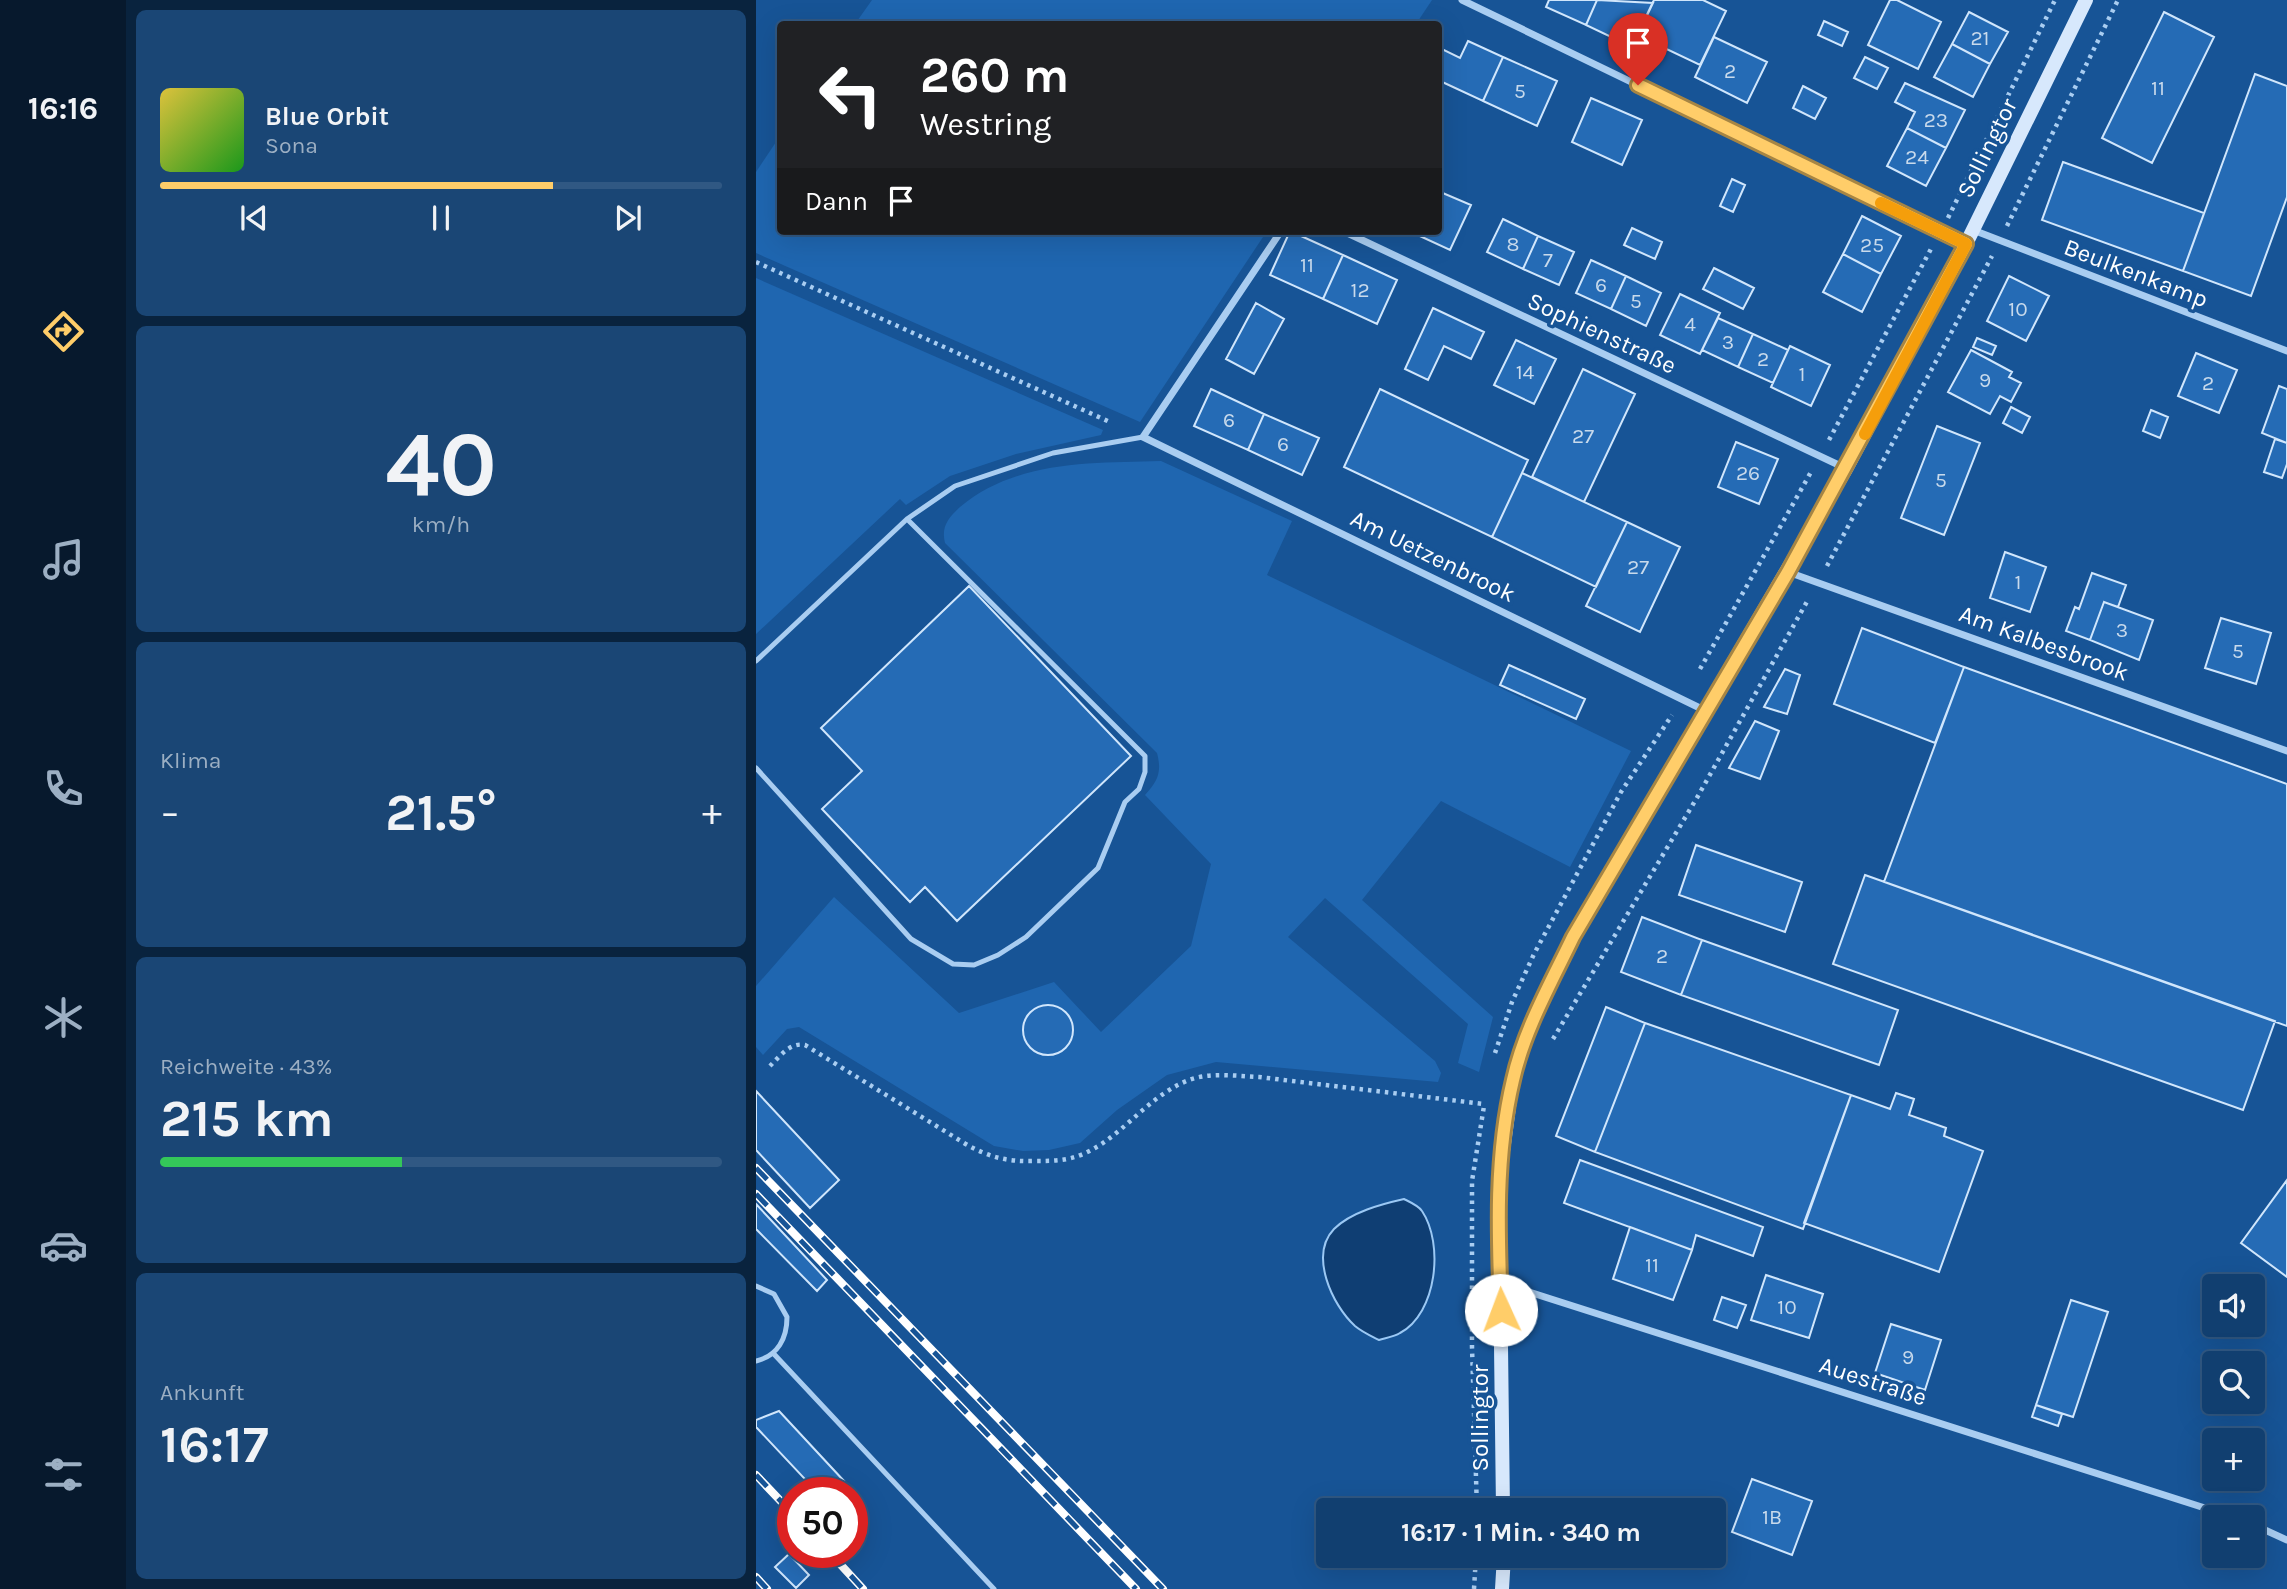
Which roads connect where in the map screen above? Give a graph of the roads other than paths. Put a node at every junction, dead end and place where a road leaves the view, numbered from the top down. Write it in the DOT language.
graph roads {
  1 [pos="1462,0"];
  2 [pos="2086,0"];
  3 [pos="1972,229"];
  4 [pos="1278,235"];
  5 [pos="1351,235"];
  6 [pos="1966,244"];
  7 [pos="2287,351"];
  8 [pos="1143,437"];
  9 [pos="1846,469"];
  10 [pos="906,519"];
  11 [pos="1788,572"];
  12 [pos="756,661"];
  13 [pos="1706,711"];
  14 [pos="2287,751"];
  15 [pos="756,768"];
  16 [pos="1500,1283"];
  17 [pos="756,1286"];
  18 [pos="773,1353"];
  19 [pos="756,1361"];
  20 [pos="1503,1498"];
  21 [pos="2202,1507"];
  22 [pos="2265,1530"];
  23 [pos="2287,1539"];
  24 [pos="1503,1568"];
  25 [pos="994,1589"];
  26 [pos="1502,1589"];
  1 -- 6 [label="street"];
  2 -- 3 [label="main road, Sollingtor"];
  3 -- 6 [label="main road, Sollingtor"];
  3 -- 7 [label="street, Beulkenkamp"];
  4 -- 8 [label="street"];
  5 -- 9 [label="street, Sophienstraße"];
  6 -- 9 [label="main road, Sollingtor"];
  8 -- 10 [label="lane"];
  8 -- 13 [label="street, Am Uetzenbrook"];
  9 -- 11 [label="main road, Sollingtor"];
  10 -- 12 [label="lane"];
  10 -- 15 [label="lane"];
  11 -- 13 [label="main road, Sollingtor"];
  11 -- 14 [label="street, Am Kalbesbrook"];
  13 -- 16 [label="main road, Sollingtor"];
  16 -- 20 [label="main road, Sollingtor"];
  16 -- 21 [label="street, Auestraße"];
  17 -- 18 [label="lane"];
  18 -- 19 [label="lane"];
  18 -- 25 [label="lane"];
  22 -- 23 [label="street"];
  24 -- 26 [label="main road"];
}
